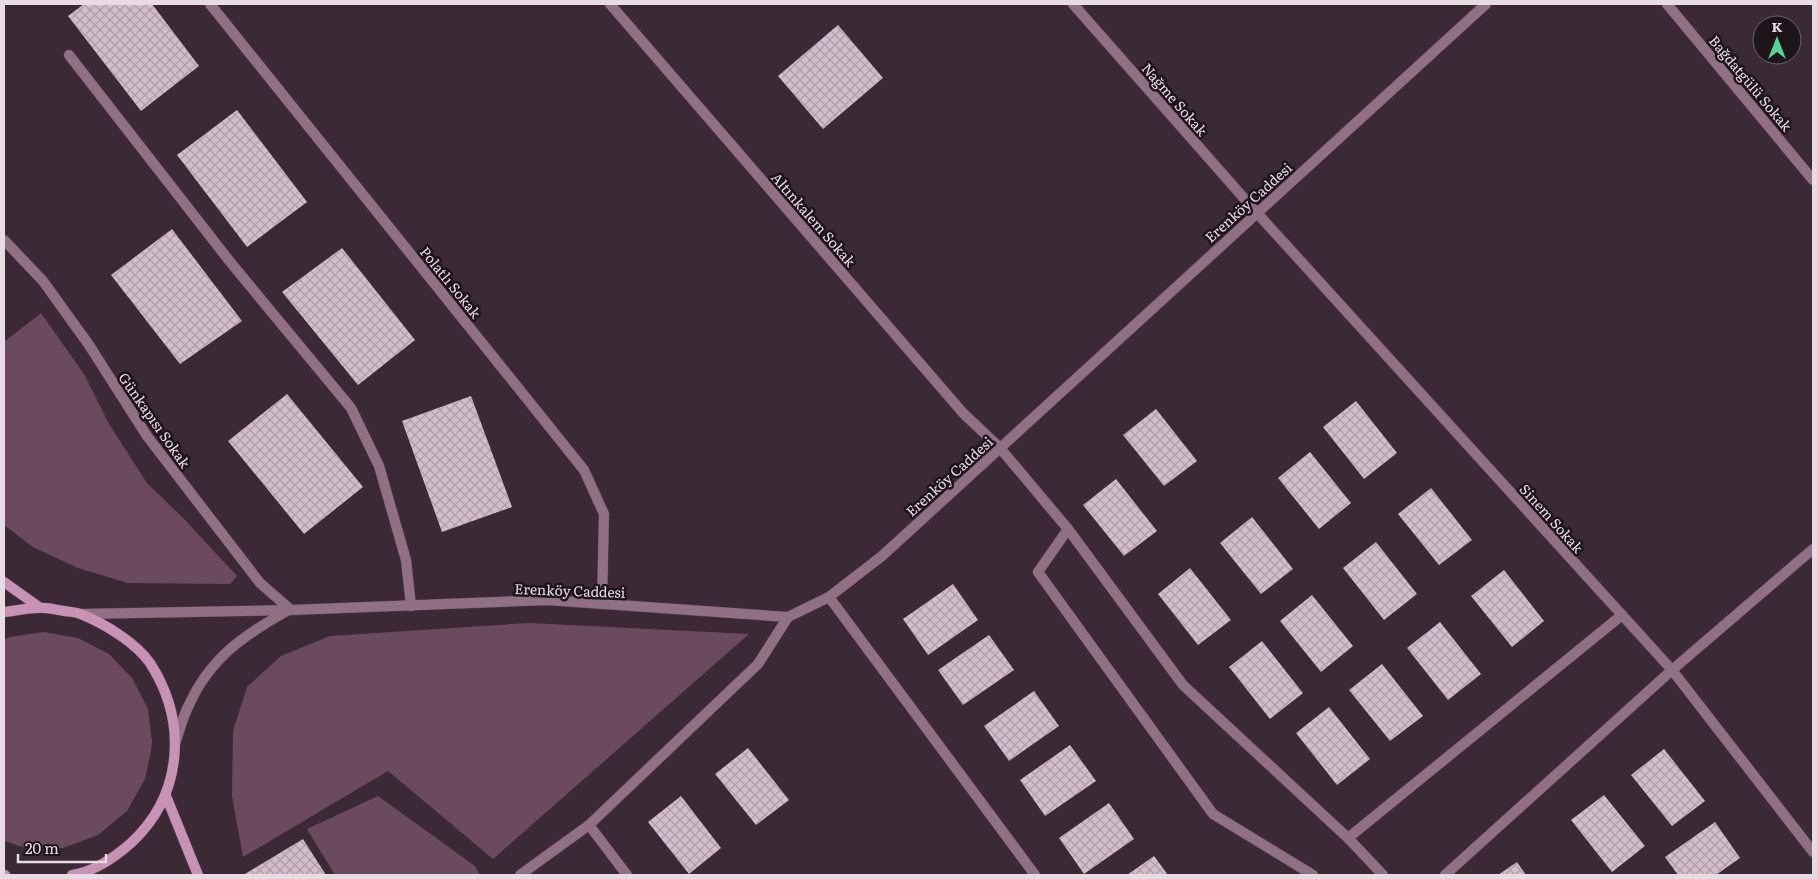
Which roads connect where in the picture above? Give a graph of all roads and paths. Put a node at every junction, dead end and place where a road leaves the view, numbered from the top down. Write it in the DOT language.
graph roads {
  1 [pos="210,4"];
  2 [pos="610,4"];
  3 [pos="1073,4"];
  4 [pos="1486,4"];
  5 [pos="1667,4"];
  6 [pos="69,55"];
  7 [pos="1813,180"];
  8 [pos="1257,213"];
  9 [pos="4,240"];
  10 [pos="1000,448"];
  11 [pos="1068,529"];
  12 [pos="1813,549"];
  13 [pos="4,582"];
  14 [pos="828,597"];
  15 [pos="602,604"];
  16 [pos="411,606"];
  17 [pos="39,607"];
  18 [pos="291,610"];
  19 [pos="4,612"];
  20 [pos="81,614"];
  21 [pos="1622,615"];
  22 [pos="788,617"];
  23 [pos="1672,670"];
  24 [pos="176,741"];
  25 [pos="166,796"];
  26 [pos="589,825"];
  27 [pos="1348,838"];
  28 [pos="1813,852"];
  29 [pos="72,875"];
  30 [pos="198,875"];
  31 [pos="520,875"];
  32 [pos="626,875"];
  33 [pos="1035,875"];
  34 [pos="1312,875"];
  35 [pos="1383,875"];
  36 [pos="1445,875"];
  1 -- 15 [label="street, Polatlı Sokak"];
  2 -- 10 [label="street, Altınkalem Sokak"];
  3 -- 8 [label="street, Nağme Sokak"];
  4 -- 8 [label="street, Erenköy Caddesi"];
  5 -- 7 [label="street, Bağdatgülü Sokak"];
  6 -- 16 [label="street"];
  8 -- 10 [label="street, Erenköy Caddesi"];
  8 -- 21 [label="street, Sinem Sokak"];
  9 -- 18 [label="street, Günkapısı Sokak"];
  10 -- 11 [label="street, Altınkalem Sokak"];
  10 -- 14 [label="street, Erenköy Caddesi"];
  11 -- 27 [label="street, Altınkalem Sokak"];
  11 -- 34 [label="street"];
  12 -- 23 [label="street"];
  13 -- 17 [label="main road"];
  14 -- 22 [label="street, Erenköy Caddesi"];
  14 -- 33 [label="street"];
  15 -- 16 [label="street, Erenköy Caddesi"];
  15 -- 22 [label="street, Erenköy Caddesi"];
  16 -- 18 [label="street, Erenköy Caddesi"];
  17 -- 19 [label="main road"];
  17 -- 20 [label="main road"];
  18 -- 20 [label="street, Erenköy Caddesi"];
  18 -- 24 [label="street"];
  20 -- 24 [label="main road"];
  21 -- 23 [label="street, Sinem Sokak"];
  21 -- 27 [label="street"];
  22 -- 26 [label="street"];
  23 -- 28 [label="street, Sinem Sokak"];
  23 -- 36 [label="street"];
  24 -- 25 [label="main road"];
  25 -- 29 [label="main road"];
  25 -- 30 [label="main road"];
  26 -- 31 [label="street"];
  26 -- 32 [label="street"];
  27 -- 35 [label="street, Altınkalem Sokak"];
}
